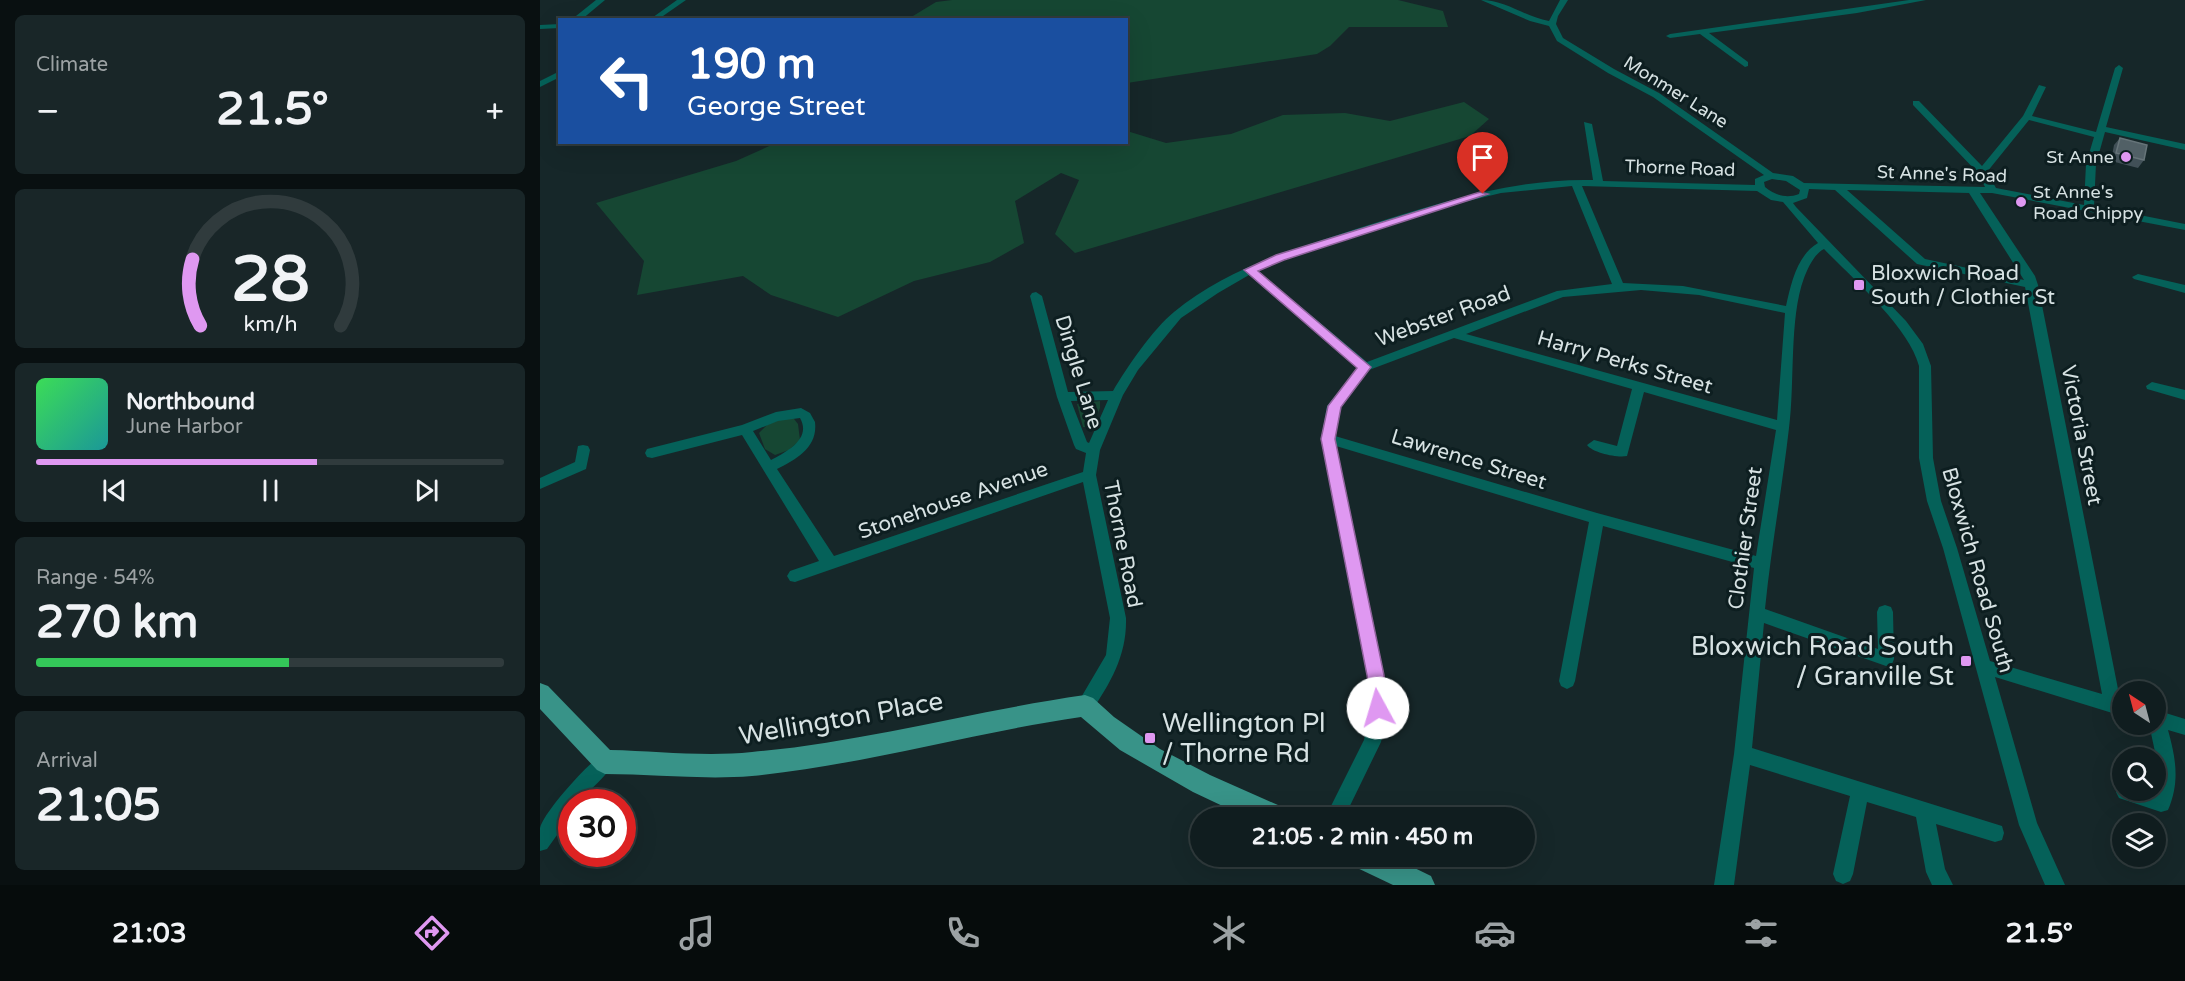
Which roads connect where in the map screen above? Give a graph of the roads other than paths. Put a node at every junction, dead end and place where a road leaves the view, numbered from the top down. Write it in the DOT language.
graph roads {
  1 [pos="601,0"];
  2 [pos="682,0"];
  3 [pos="1485,0"];
  4 [pos="1564,0"];
  5 [pos="1922,0"];
  6 [pos="1497,1"];
  7 [pos="578,18"];
  8 [pos="655,18"];
  9 [pos="1552,24"];
  10 [pos="558,26"];
  11 [pos="540,27"];
  12 [pos="1702,32"];
  13 [pos="1670,36"];
  14 [pos="1745,64"];
  15 [pos="2119,68"];
  16 [pos="558,75"];
  17 [pos="542,81"];
  18 [pos="2042,87"];
  19 [pos="1916,103"];
  20 [pos="2027,117"];
  21 [pos="1587,124"];
  22 [pos="2100,132"];
  23 [pos="2185,147"];
  24 [pos="1982,172"];
  25 [pos="1771,176"];
  26 [pos="1576,183"];
  27 [pos="1599,184"];
  28 [pos="1803,186"];
  29 [pos="1760,188"];
  30 [pos="1839,188"];
  31 [pos="1972,189"];
  32 [pos="1992,190"];
  33 [pos="1786,200"];
  34 [pos="2089,207"];
  35 [pos="2185,227"];
  36 [pos="1826,243"];
  37 [pos="2135,264"];
  38 [pos="1250,270"];
  39 [pos="2032,285"];
  40 [pos="1619,286"];
  41 [pos="2185,289"];
  42 [pos="1036,296"];
  43 [pos="1791,311"];
  44 [pos="1456,335"];
  45 [pos="1365,367"];
  46 [pos="1639,386"];
  47 [pos="2152,386"];
  48 [pos="1117,395"];
  49 [pos="2185,395"];
  50 [pos="1063,397"];
  51 [pos="1784,428"];
  52 [pos="745,429"];
  53 [pos="1328,439"];
  54 [pos="1594,445"];
  55 [pos="583,450"];
  56 [pos="1094,450"];
  57 [pos="1622,452"];
  58 [pos="652,453"];
  59 [pos="769,467"];
  60 [pos="1618,467"];
  61 [pos="1089,476"];
  62 [pos="540,484"];
  63 [pos="1597,519"];
  64 [pos="831,564"];
  65 [pos="1762,564"];
  66 [pos="795,576"];
  67 [pos="1885,612"];
  68 [pos="1756,613"];
  69 [pos="1983,666"];
  70 [pos="1566,681"];
  71 [pos="2113,681"];
  72 [pos="540,693"];
  73 [pos="2112,704"];
  74 [pos="1085,705"];
  75 [pos="2166,721"];
  76 [pos="2185,727"];
  77 [pos="1743,754"];
  78 [pos="605,762"];
  79 [pos="2166,764"];
  80 [pos="2166,788"];
  81 [pos="1860,791"];
  82 [pos="1253,807"];
  83 [pos="1340,807"];
  84 [pos="1924,810"];
  85 [pos="1995,832"];
  86 [pos="540,842"];
  87 [pos="1384,867"];
  88 [pos="1844,874"];
  89 [pos="1422,885"];
  90 [pos="1724,885"];
  91 [pos="1943,885"];
  92 [pos="2055,885"];
  1 -- 7 [label="street"];
  2 -- 8 [label="street"];
  3 -- 6 [label="street"];
  4 -- 9 [label="street"];
  5 -- 12 [label="street"];
  6 -- 9 [label="street"];
  9 -- 25 [label="street, Monmer Lane"];
  10 -- 11 [label="street"];
  12 -- 13 [label="street"];
  12 -- 14 [label="street"];
  15 -- 22 [label="street"];
  16 -- 17 [label="street"];
  18 -- 20 [label="street"];
  19 -- 24 [label="street"];
  20 -- 22 [label="street"];
  20 -- 24 [label="street"];
  21 -- 27 [label="street, Thorne Road"];
  22 -- 23 [label="street"];
  22 -- 34 [label="street"];
  24 -- 32 [label="street"];
  25 -- 28 [label="street, Monmer Lane"];
  25 -- 29 [label="street"];
  26 -- 27 [label="street, Thorne Road"];
  26 -- 38 [label="street, Thorne Road"];
  26 -- 40 [label="street"];
  27 -- 29 [label="street, Thorne Road"];
  28 -- 30 [label="street, St Anne's Road"];
  28 -- 33 [label="street"];
  29 -- 33 [label="street"];
  30 -- 31 [label="street, St Anne's Road"];
  30 -- 39 [label="street"];
  31 -- 32 [label="street, St Anne's Road"];
  31 -- 39 [label="street, Victoria Street"];
  32 -- 34 [label="street, St Anne's Road"];
  33 -- 36 [label="street, Bloxwich Road South"];
  34 -- 35 [label="street, St Anne's Road"];
  36 -- 43 [label="street, Clothier Street"];
  36 -- 69 [label="street, Bloxwich Road South"];
  37 -- 41 [label="street"];
  38 -- 45 [label="street"];
  38 -- 48 [label="street, Thorne Road"];
  39 -- 71 [label="street, Victoria Street"];
  40 -- 43 [label="street, Webster Road"];
  40 -- 44 [label="street, Webster Road"];
  42 -- 50 [label="street, Dingle Lane"];
  43 -- 51 [label="street, Clothier Street"];
  44 -- 45 [label="street, Webster Road"];
  44 -- 46 [label="street, Harry Perks Street"];
  45 -- 53 [label="street, Webster Road"];
  46 -- 51 [label="street, Harry Perks Street"];
  46 -- 57 [label="street"];
  47 -- 49 [label="street"];
  48 -- 50 [label="street"];
  48 -- 56 [label="street, Thorne Road"];
  50 -- 56 [label="street, Dingle Lane"];
  51 -- 65 [label="street, Clothier Street"];
  52 -- 58 [label="street"];
  52 -- 59 [label="street"];
  52 -- 59 [label="street"];
  53 -- 63 [label="street, Lawrence Street"];
  53 -- 83 [label="street, Webster Road"];
  54 -- 57 [label="street"];
  55 -- 62 [label="street"];
  56 -- 61 [label="street, Thorne Road"];
  57 -- 60 [label="street"];
  59 -- 64 [label="street"];
  61 -- 64 [label="street, Stonehouse Avenue"];
  61 -- 74 [label="street, Thorne Road"];
  63 -- 65 [label="street, Lawrence Street"];
  63 -- 70 [label="street"];
  64 -- 66 [label="street, Stonehouse Avenue"];
  65 -- 68 [label="street, Clothier Street"];
  67 -- 68 [label="street"];
  68 -- 77 [label="street, Clothier Street"];
  69 -- 73 [label="street"];
  69 -- 92 [label="street, Bloxwich Road South"];
  72 -- 78 [label="main road"];
  74 -- 78 [label="main road, Wellington Place"];
  74 -- 82 [label="main road"];
  75 -- 76 [label="street"];
  77 -- 81 [label="street"];
  77 -- 90 [label="street, Clothier Street"];
  78 -- 86 [label="street"];
  79 -- 80 [label="street"];
  81 -- 84 [label="street"];
  81 -- 88 [label="street"];
  84 -- 85 [label="street"];
  84 -- 91 [label="street"];
  87 -- 89 [label="main road"];
}
